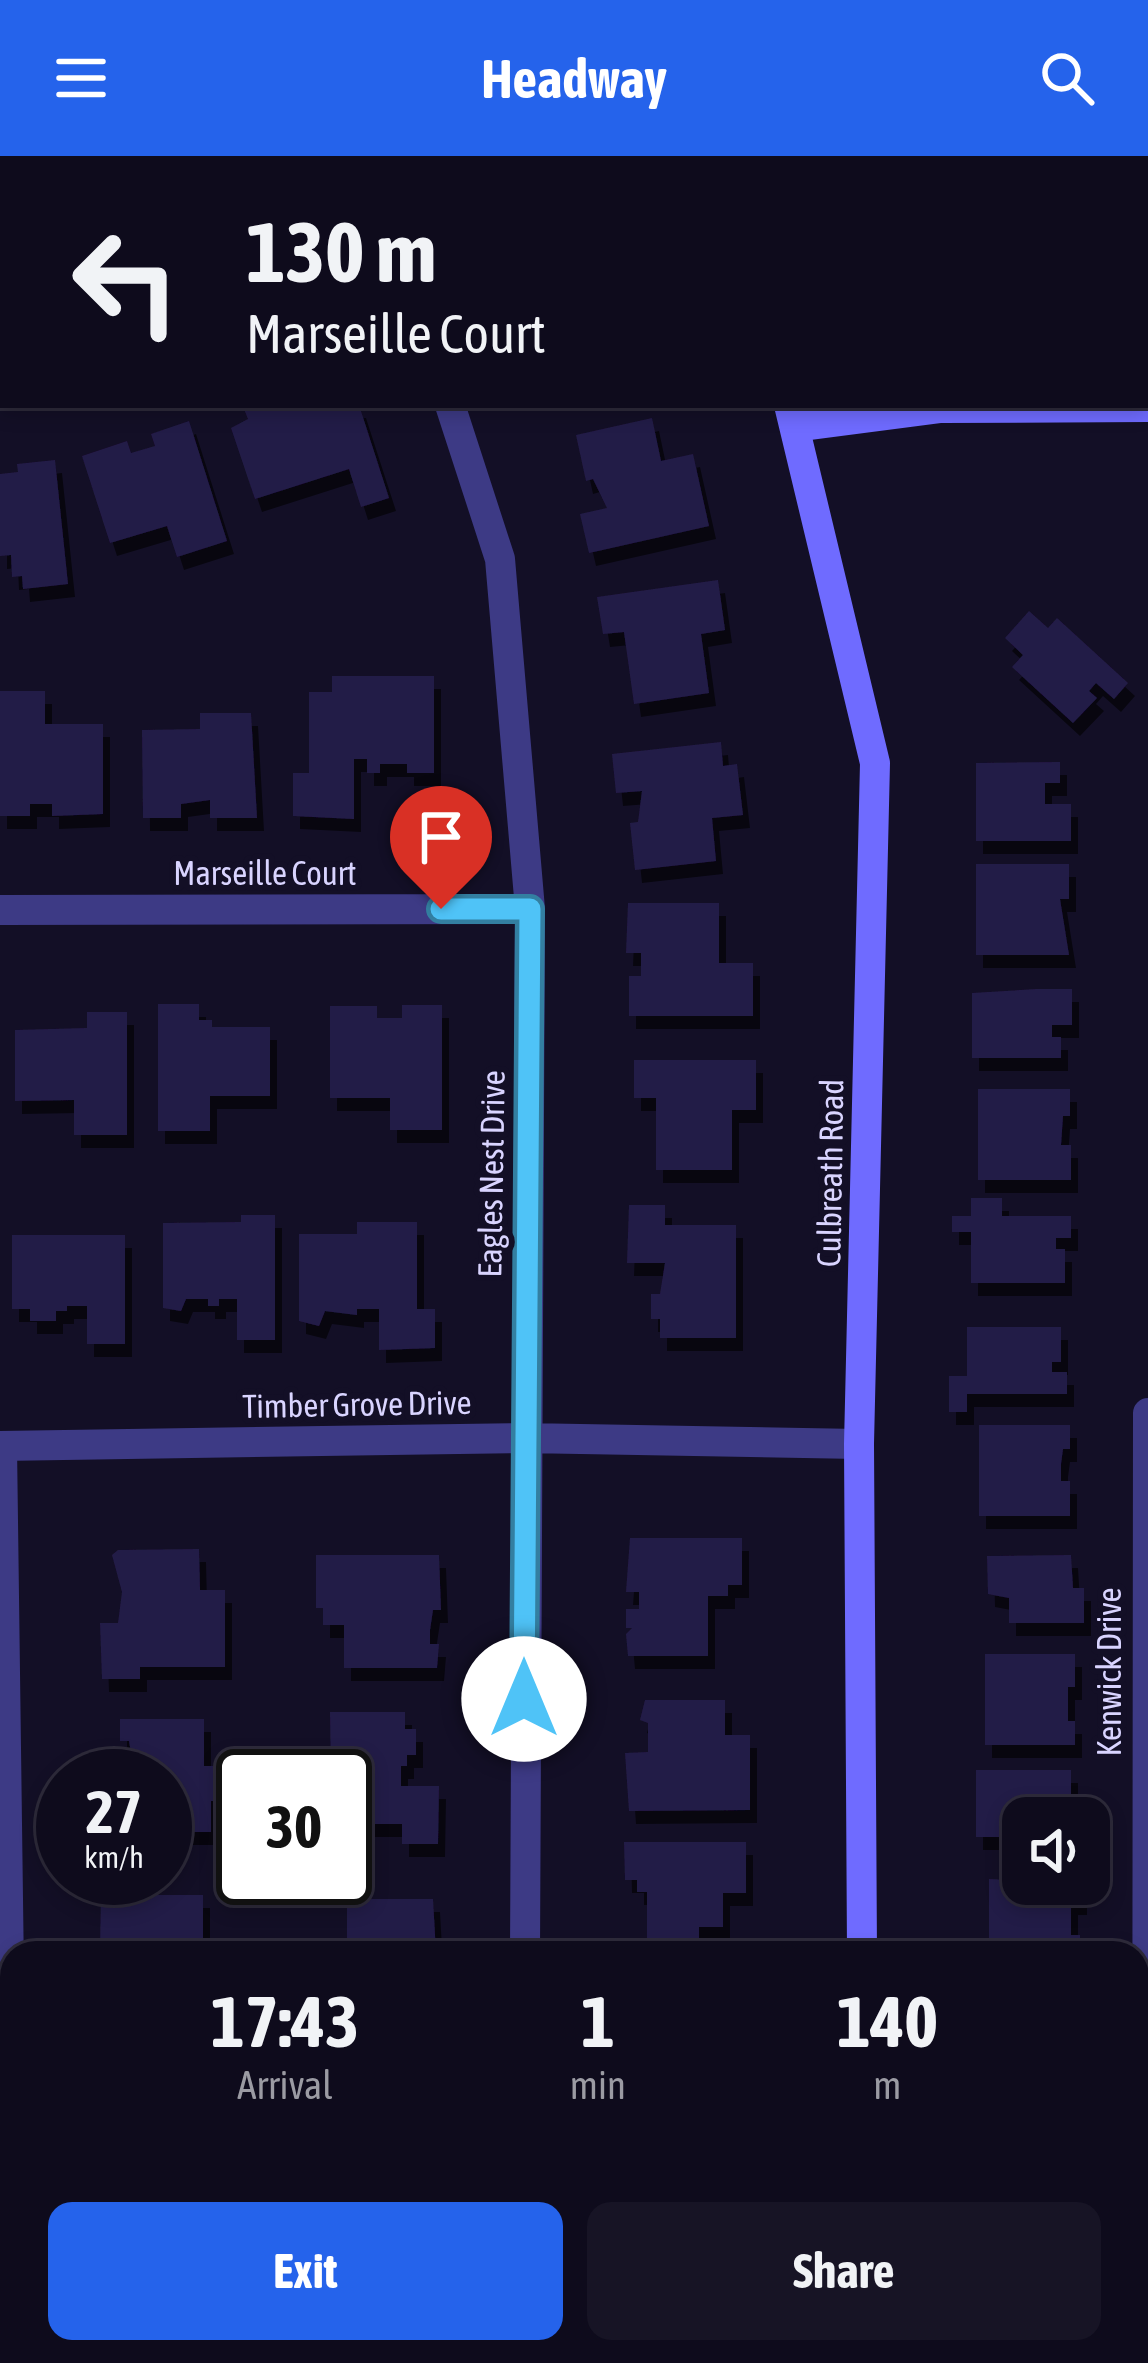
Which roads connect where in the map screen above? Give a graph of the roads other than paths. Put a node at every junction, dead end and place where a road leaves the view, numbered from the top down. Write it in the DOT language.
graph roads {
  1 [pos="451,408"];
  2 [pos="941,408"];
  3 [pos="792,416"];
  4 [pos="530,909"];
  5 [pos="0,910"];
  6 [pos="1148,1413"];
  7 [pos="524,1438"];
  8 [pos="859,1444"];
  9 [pos="1,1446"];
  10 [pos="1147,1563"];
  11 [pos="8,1941"];
  12 [pos="525,1941"];
  13 [pos="862,1941"];
  14 [pos="1147,1941"];
  1 -- 4 [label="street, Eagles Nest Drive"];
  2 -- 3 [label="street"];
  3 -- 8 [label="street, Culbreath Road"];
  4 -- 5 [label="street, Marseille Court"];
  4 -- 7 [label="street, Eagles Nest Drive"];
  6 -- 10 [label="street, Kenwick Drive"];
  7 -- 8 [label="street, Timber Grove Drive"];
  7 -- 9 [label="street, Timber Grove Drive"];
  7 -- 12 [label="street, Eagles Nest Drive"];
  8 -- 13 [label="street, Culbreath Road"];
  9 -- 11 [label="street"];
  10 -- 14 [label="street, Kenwick Drive"];
}
